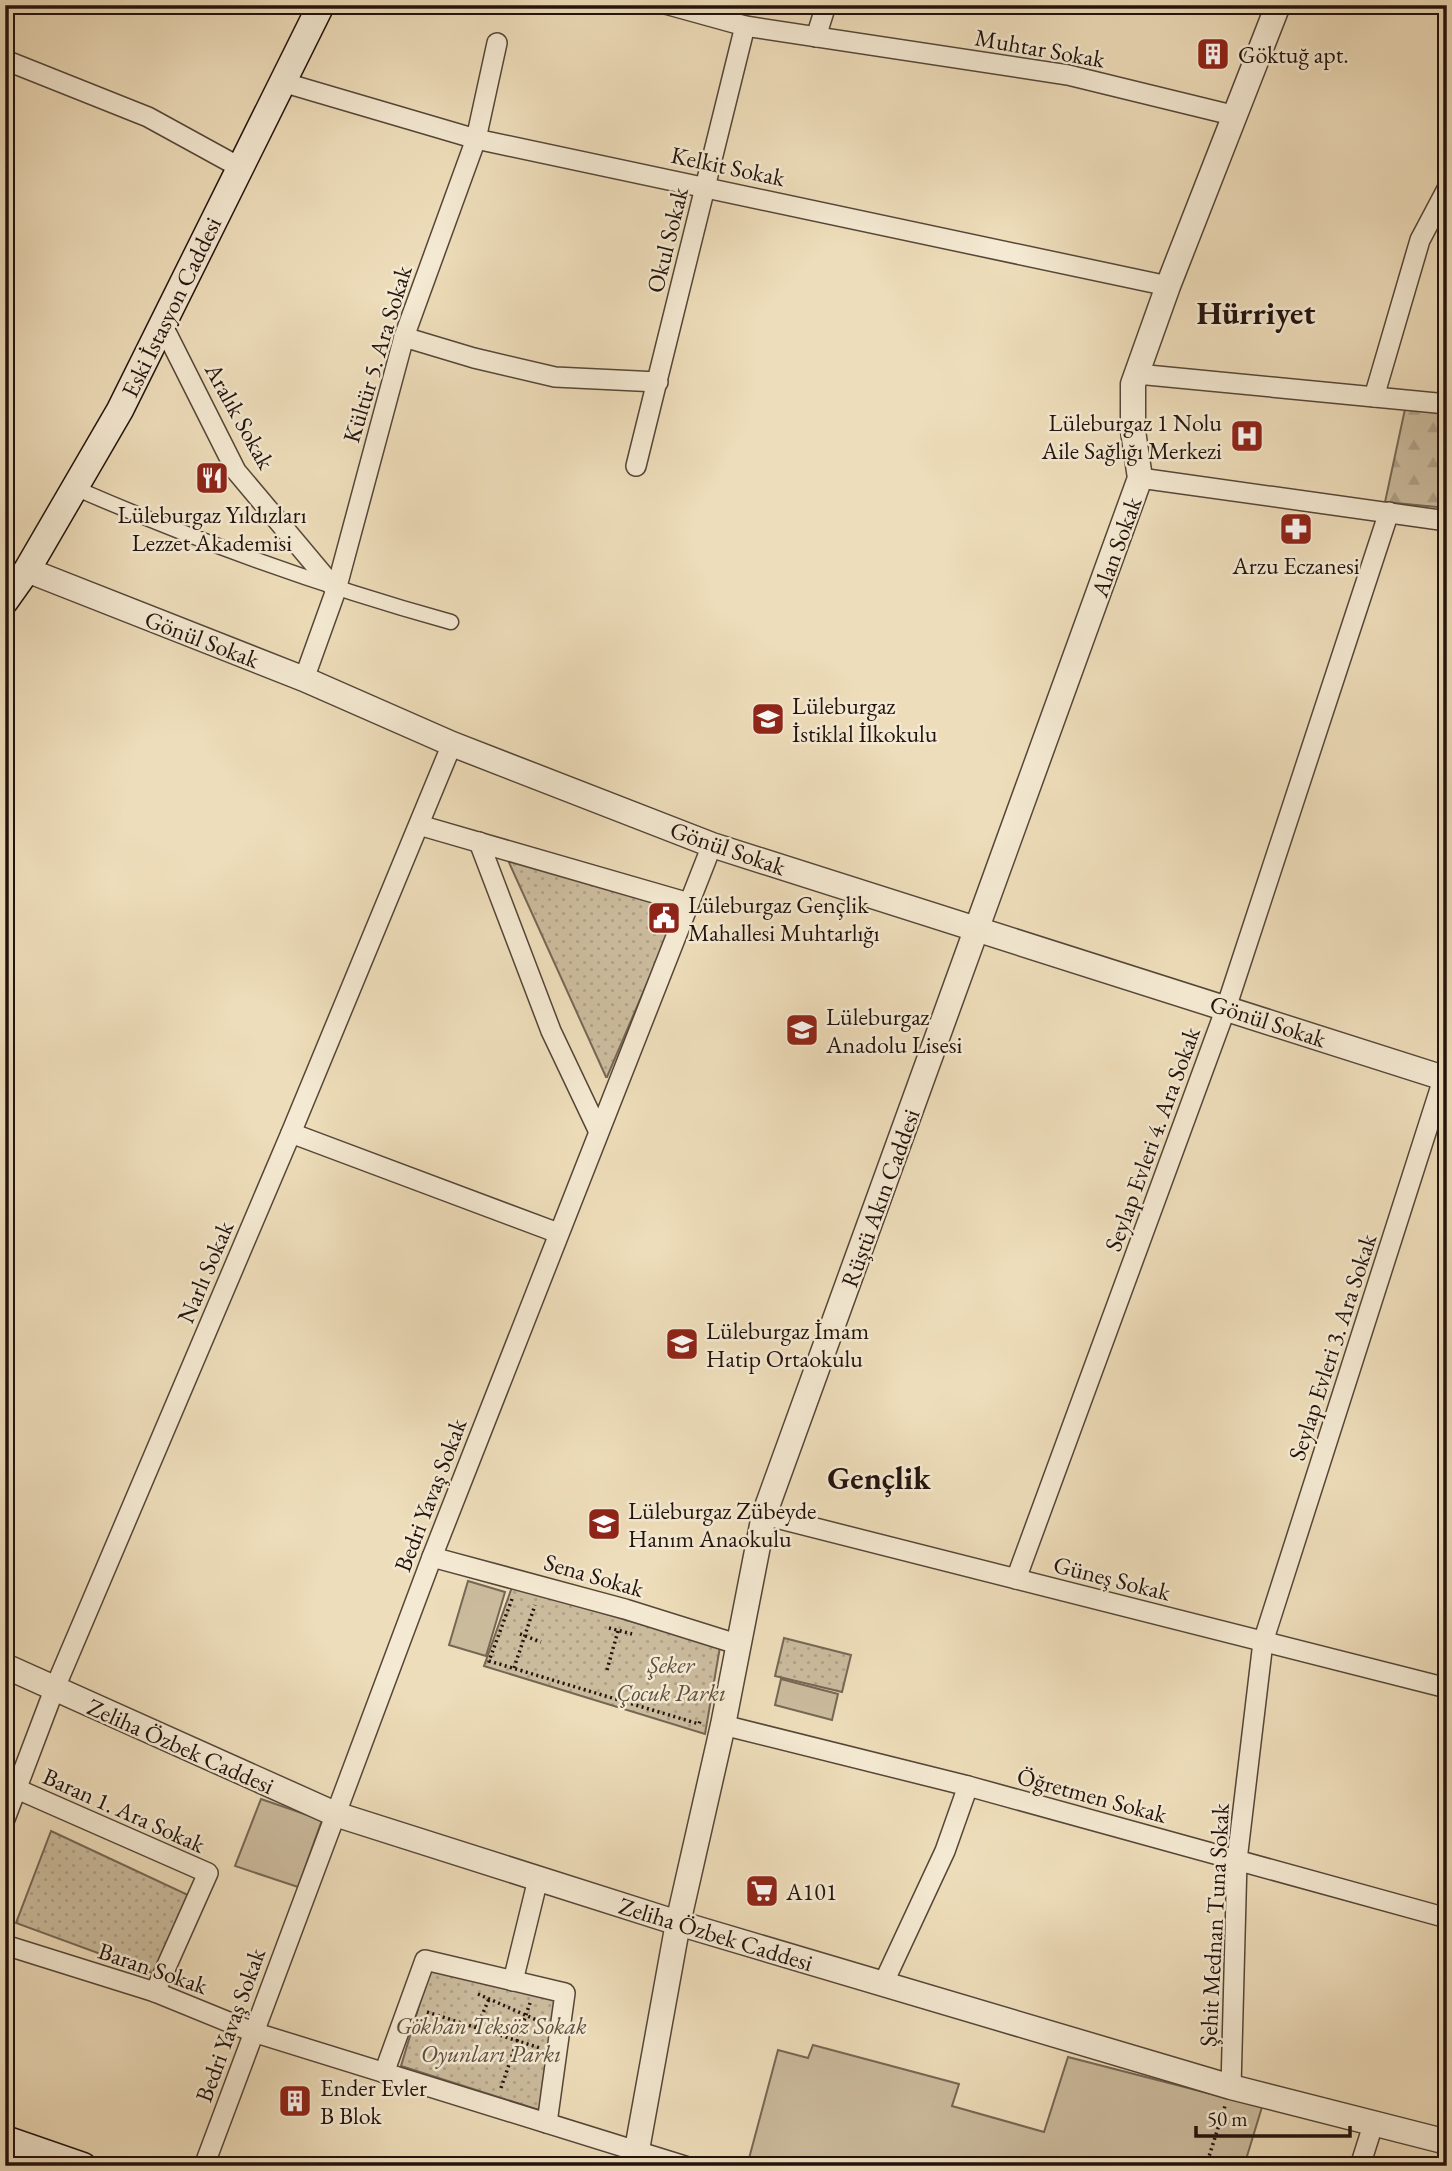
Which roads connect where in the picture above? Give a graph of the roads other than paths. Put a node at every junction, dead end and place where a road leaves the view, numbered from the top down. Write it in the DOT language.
graph roads {
  1 [pos="321,5"];
  2 [pos="670,5"];
  3 [pos="826,5"];
  4 [pos="1278,5"];
  5 [pos="745,26"];
  6 [pos="816,37"];
  7 [pos="497,43"];
  8 [pos="5,60"];
  9 [pos="282,82"];
  10 [pos="1236,116"];
  11 [pos="476,139"];
  12 [pos="241,168"];
  13 [pos="706,186"];
  14 [pos="1447,189"];
  15 [pos="1168,286"];
  16 [pos="163,326"];
  17 [pos="404,337"];
  18 [pos="1137,374"];
  19 [pos="658,382"];
  20 [pos="1374,397"];
  21 [pos="1447,404"];
  22 [pos="636,466"];
  23 [pos="1140,478"];
  24 [pos="75,488"];
  25 [pos="1389,512"];
  26 [pos="1447,521"];
  27 [pos="27,570"];
  28 [pos="335,590"];
  29 [pos="5,601"];
  30 [pos="451,622"];
  31 [pos="304,679"];
  32 [pos="452,744"];
  33 [pos="419,825"];
  34 [pos="479,842"];
  35 [pos="712,845"];
  36 [pos="689,903"];
  37 [pos="979,928"];
  38 [pos="1226,1008"];
  39 [pos="1446,1075"];
  40 [pos="598,1130"];
  41 [pos="291,1133"];
  42 [pos="558,1233"];
  43 [pos="764,1515"];
  44 [pos="432,1557"];
  45 [pos="1016,1579"];
  46 [pos="1263,1642"];
  47 [pos="740,1645"];
  48 [pos="5,1666"];
  49 [pos="1447,1688"];
  50 [pos="54,1690"];
  51 [pos="723,1724"];
  52 [pos="968,1786"];
  53 [pos="16,1789"];
  54 [pos="335,1814"];
  55 [pos="5,1819"];
  56 [pos="1237,1860"];
  57 [pos="538,1879"];
  58 [pos="1447,1918"];
  59 [pos="678,1923"];
  60 [pos="5,1945"];
  61 [pos="506,1979"];
  62 [pos="883,1983"];
  63 [pos="155,1992"];
  64 [pos="253,2032"];
  65 [pos="384,2073"];
  66 [pos="1231,2087"];
  67 [pos="547,2123"];
  68 [pos="1373,2125"];
  69 [pos="5,2139"];
  70 [pos="1447,2143"];
  71 [pos="635,2159"];
  72 [pos="83,2166"];
  73 [pos="204,2166"];
  74 [pos="684,2166"];
  75 [pos="1360,2166"];
  1 -- 9 [label="main road, Eski İstasyon Caddesi"];
  2 -- 5 [label="street, Muhtar Sokak"];
  3 -- 6 [label="street"];
  4 -- 10 [label="street, Alan Sokak"];
  5 -- 6 [label="street, Muhtar Sokak"];
  5 -- 13 [label="street, Okul Sokak"];
  6 -- 10 [label="street, Muhtar Sokak"];
  7 -- 11 [label="street, Kültür 5. Ara Sokak"];
  8 -- 12 [label="street"];
  9 -- 11 [label="street, Kelkit Sokak"];
  9 -- 12 [label="main road, Eski İstasyon Caddesi"];
  10 -- 15 [label="street, Alan Sokak"];
  11 -- 13 [label="street, Kelkit Sokak"];
  11 -- 17 [label="street, Kültür 5. Ara Sokak"];
  12 -- 16 [label="main road, Eski İstasyon Caddesi"];
  13 -- 15 [label="street, Kelkit Sokak"];
  13 -- 19 [label="street, Okul Sokak"];
  14 -- 20 [label="street"];
  15 -- 18 [label="street, Alan Sokak"];
  16 -- 24 [label="main road, Eski İstasyon Caddesi"];
  16 -- 28 [label="street, Aralık Sokak"];
  17 -- 19 [label="street"];
  17 -- 28 [label="street, Kültür 5. Ara Sokak"];
  18 -- 20 [label="street"];
  18 -- 23 [label="street, Alan Sokak"];
  19 -- 22 [label="street, Okul Sokak"];
  20 -- 21 [label="street"];
  23 -- 25 [label="street"];
  23 -- 37 [label="street, Alan Sokak"];
  24 -- 27 [label="main road, Eski İstasyon Caddesi"];
  24 -- 28 [label="street"];
  25 -- 26 [label="street"];
  25 -- 38 [label="street, Seylap Evleri 4. Ara Sokak"];
  27 -- 29 [label="main road, Eski İstasyon Caddesi"];
  27 -- 31 [label="street, Gönül Sokak"];
  28 -- 30 [label="street"];
  28 -- 31 [label="street, Kültür 5. Ara Sokak"];
  31 -- 32 [label="street, Gönül Sokak"];
  32 -- 33 [label="street, Narlı Sokak"];
  32 -- 35 [label="street, Gönül Sokak"];
  33 -- 34 [label="street"];
  33 -- 41 [label="street, Narlı Sokak"];
  34 -- 36 [label="street"];
  34 -- 40 [label="street"];
  35 -- 36 [label="street, Bedri Yavaş Sokak"];
  35 -- 37 [label="street, Gönül Sokak"];
  36 -- 40 [label="street, Bedri Yavaş Sokak"];
  37 -- 38 [label="street, Gönül Sokak"];
  37 -- 43 [label="street, Rüştü Akın Caddesi"];
  38 -- 39 [label="street, Gönül Sokak"];
  38 -- 45 [label="street, Seylap Evleri 4. Ara Sokak"];
  39 -- 46 [label="street, Seylap Evleri 3. Ara Sokak"];
  40 -- 42 [label="street, Bedri Yavaş Sokak"];
  41 -- 42 [label="street"];
  41 -- 50 [label="street, Narlı Sokak"];
  42 -- 44 [label="street, Bedri Yavaş Sokak"];
  43 -- 45 [label="street, Güneş Sokak"];
  43 -- 47 [label="street, Rüştü Akın Caddesi"];
  44 -- 47 [label="street, Sena Sokak"];
  44 -- 54 [label="street, Bedri Yavaş Sokak"];
  45 -- 46 [label="street, Güneş Sokak"];
  46 -- 49 [label="street, Güneş Sokak"];
  46 -- 56 [label="street, Şehit Mednan Tuna Sokak"];
  47 -- 51 [label="street, Rüştü Akın Caddesi"];
  48 -- 50 [label="street, Zeliha Özbek Caddesi"];
  50 -- 53 [label="street, Narlı Sokak"];
  50 -- 54 [label="street, Zeliha Özbek Caddesi"];
  51 -- 52 [label="street, Öğretmen Sokak"];
  51 -- 59 [label="street, Rüştü Akın Caddesi"];
  52 -- 56 [label="street, Öğretmen Sokak"];
  52 -- 62 [label="street"];
  53 -- 55 [label="street, Narlı Sokak"];
  53 -- 63 [label="street, Baran 1. Ara Sokak"];
  54 -- 57 [label="street, Zeliha Özbek Caddesi"];
  54 -- 64 [label="street, Bedri Yavaş Sokak"];
  56 -- 58 [label="street, Öğretmen Sokak"];
  56 -- 66 [label="street, Şehit Mednan Tuna Sokak"];
  57 -- 59 [label="street, Zeliha Özbek Caddesi"];
  57 -- 61 [label="street"];
  59 -- 62 [label="street, Zeliha Özbek Caddesi"];
  59 -- 71 [label="street, Rüştü Akın Caddesi"];
  60 -- 63 [label="street, Baran Sokak"];
  61 -- 65 [label="street"];
  61 -- 67 [label="street"];
  62 -- 66 [label="street, Zeliha Özbek Caddesi"];
  63 -- 64 [label="street, Baran Sokak"];
  64 -- 65 [label="street, Baran Sokak"];
  64 -- 73 [label="street, Bedri Yavaş Sokak"];
  65 -- 67 [label="street, Baran Sokak"];
  66 -- 68 [label="street, Zeliha Özbek Caddesi"];
  67 -- 71 [label="street, Baran Sokak"];
  68 -- 70 [label="street, Zeliha Özbek Caddesi"];
  68 -- 75 [label="street"];
  69 -- 72 [label="main road"];
  71 -- 74 [label="street, Baran Sokak"];
}
